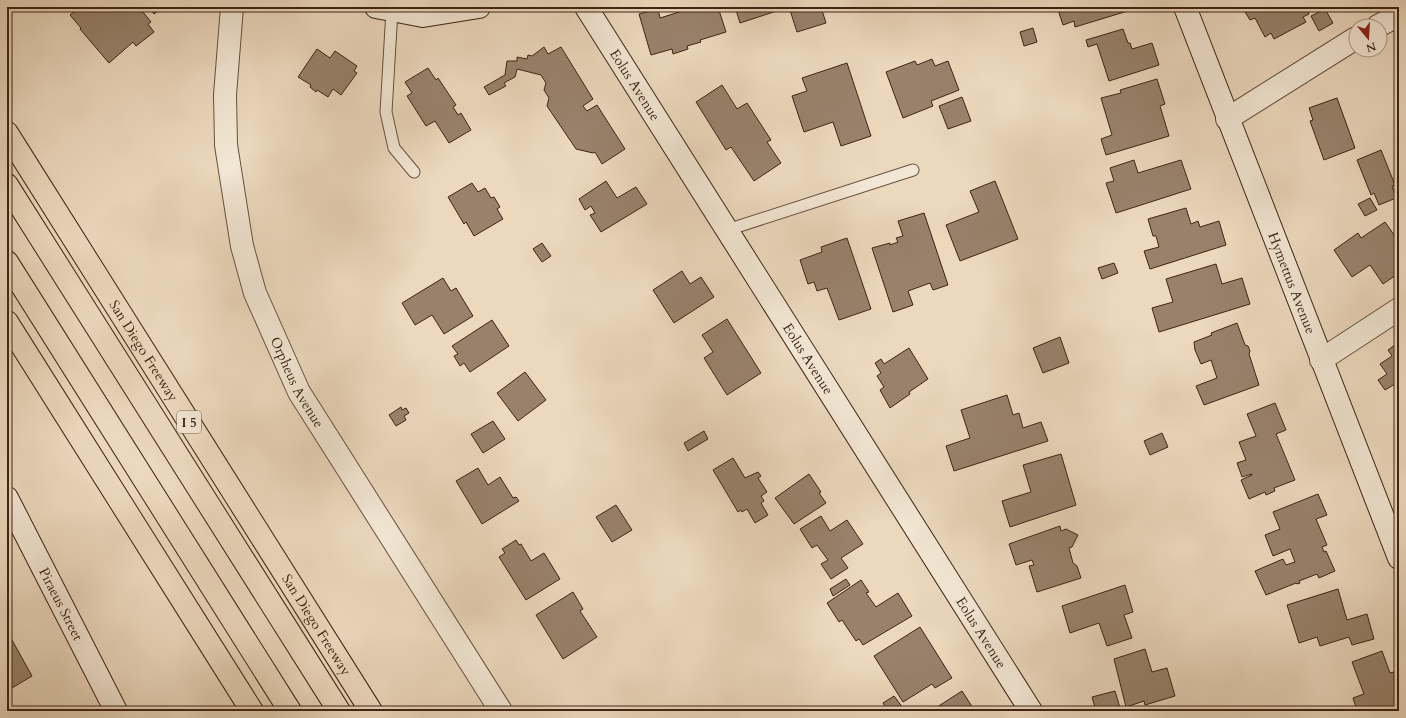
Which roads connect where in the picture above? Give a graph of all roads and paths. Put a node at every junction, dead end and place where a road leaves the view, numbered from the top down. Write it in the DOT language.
graph roads {
  1 [pos="232,7"];
  2 [pos="479,7"];
  3 [pos="586,7"];
  4 [pos="1185,7"];
  5 [pos="384,9"];
  6 [pos="1399,15"];
  7 [pos="1388,21"];
  8 [pos="1348,43"];
  9 [pos="1227,118"];
  10 [pos="7,133"];
  11 [pos="913,170"];
  12 [pos="414,172"];
  13 [pos="7,185"];
  14 [pos="727,230"];
  15 [pos="7,262"];
  16 [pos="1399,309"];
  17 [pos="7,322"];
  18 [pos="1321,360"];
  19 [pos="8,500"];
  20 [pos="1399,558"];
  21 [pos="116,711"];
  22 [pos="252,711"];
  23 [pos="290,711"];
  24 [pos="339,711"];
  25 [pos="371,711"];
  26 [pos="501,711"];
  27 [pos="1031,711"];
  1 -- 26 [label="street, Orpheus Avenue"];
  2 -- 5 [label="street"];
  3 -- 14 [label="street, Eolus Avenue"];
  4 -- 9 [label="street, Hymettus Avenue"];
  5 -- 12 [label="lane"];
  6 -- 7 [label="street"];
  8 -- 9 [label="street"];
  9 -- 18 [label="street, Hymettus Avenue"];
  10 -- 25 [label="highway, San Diego Freeway / I 5"];
  11 -- 14 [label="lane"];
  13 -- 24 [label="highway"];
  14 -- 27 [label="street, Eolus Avenue"];
  15 -- 23 [label="highway"];
  16 -- 18 [label="street"];
  17 -- 22 [label="highway"];
  18 -- 20 [label="street, Hymettus Avenue"];
  19 -- 21 [label="street, Piraeus Street"];
}
